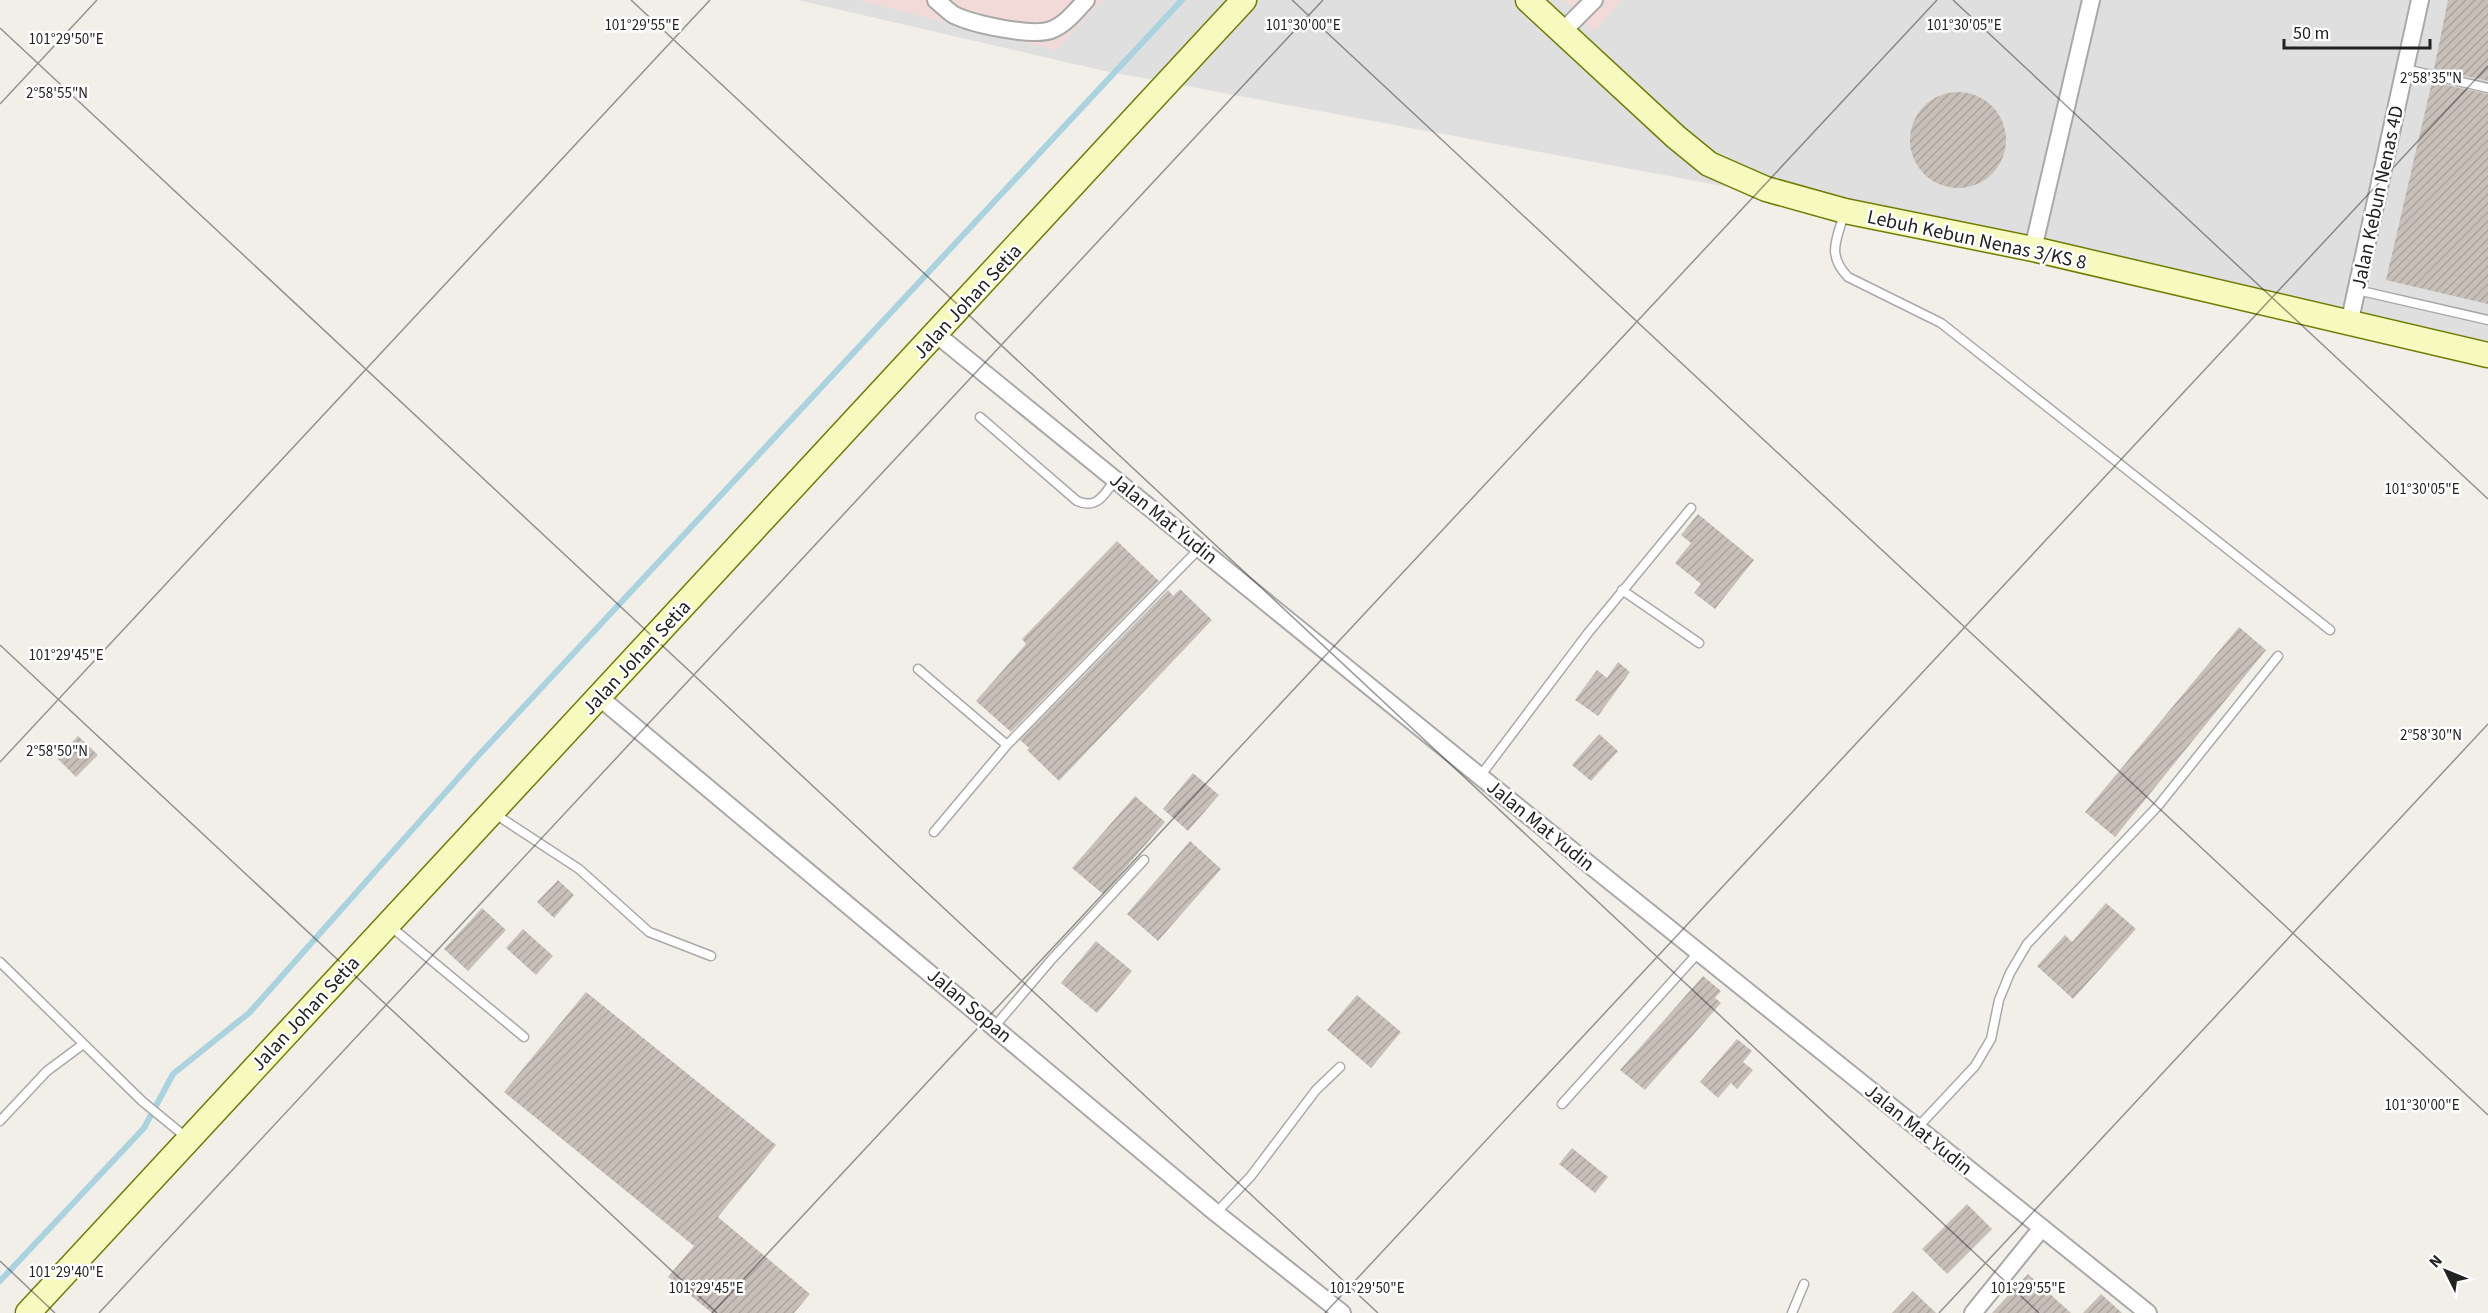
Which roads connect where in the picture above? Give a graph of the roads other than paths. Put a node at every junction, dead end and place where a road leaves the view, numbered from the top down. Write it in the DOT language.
graph roads {
  1 [pos="1086,0"];
  2 [pos="1244,0"];
  3 [pos="1528,0"];
  4 [pos="1594,0"];
  5 [pos="2091,0"];
  6 [pos="2420,0"];
  7 [pos="944,2"];
  8 [pos="1562,32"];
  9 [pos="2405,69"];
  10 [pos="2488,88"];
  11 [pos="1845,211"];
  12 [pos="2033,249"];
  13 [pos="2357,290"];
  14 [pos="2488,320"];
  15 [pos="2349,324"];
  16 [pos="936,334"];
  17 [pos="2488,355"];
  18 [pos="980,417"];
  19 [pos="1116,479"];
  20 [pos="1692,508"];
  21 [pos="1200,548"];
  22 [pos="1622,590"];
  23 [pos="2330,630"];
  24 [pos="1699,643"];
  25 [pos="2278,656"];
  26 [pos="918,669"];
  27 [pos="599,697"];
  28 [pos="1007,745"];
  29 [pos="1481,775"];
  30 [pos="492,812"];
  31 [pos="934,832"];
  32 [pos="1144,860"];
  33 [pos="387,924"];
  34 [pos="1698,953"];
  35 [pos="711,956"];
  36 [pos="0,962"];
  37 [pos="995,1026"];
  38 [pos="524,1037"];
  39 [pos="82,1045"];
  40 [pos="1341,1067"];
  41 [pos="1562,1104"];
  42 [pos="0,1121"];
  43 [pos="1918,1127"];
  44 [pos="188,1139"];
  45 [pos="1216,1212"];
  46 [pos="2041,1229"];
  47 [pos="1804,1284"];
  48 [pos="28,1313"];
  49 [pos="1342,1313"];
  50 [pos="1792,1313"];
  51 [pos="1973,1313"];
  52 [pos="2148,1313"];
  1 -- 7 [label="street"];
  2 -- 16 [label="main road, Jalan Johan Setia"];
  3 -- 8 [label="main road, Lebuh Kebun Nenas 3/KS 8"];
  4 -- 8 [label="street"];
  5 -- 12 [label="street"];
  6 -- 9 [label="street, Jalan Kebun Nenas 4D"];
  8 -- 11 [label="main road, Lebuh Kebun Nenas 3/KS 8"];
  9 -- 10 [label="lane"];
  9 -- 13 [label="street, Jalan Kebun Nenas 4D"];
  11 -- 12 [label="main road, Lebuh Kebun Nenas 3/KS 8"];
  11 -- 23 [label="lane"];
  12 -- 15 [label="main road, Lebuh Kebun Nenas 3/KS 8"];
  13 -- 14 [label="lane"];
  13 -- 15 [label="street, Jalan Kebun Nenas 4D"];
  15 -- 17 [label="main road, Lebuh Kebun Nenas 3/KS 8"];
  16 -- 19 [label="street, Jalan Mat Yudin"];
  16 -- 27 [label="main road, Jalan Johan Setia"];
  18 -- 19 [label="lane"];
  19 -- 21 [label="street, Jalan Mat Yudin"];
  20 -- 22 [label="lane"];
  21 -- 28 [label="lane"];
  21 -- 29 [label="street, Jalan Mat Yudin"];
  22 -- 24 [label="lane"];
  22 -- 29 [label="lane"];
  25 -- 43 [label="lane"];
  26 -- 28 [label="lane"];
  27 -- 30 [label="main road, Jalan Johan Setia"];
  27 -- 37 [label="street, Jalan Sopan"];
  28 -- 31 [label="lane"];
  29 -- 34 [label="street, Jalan Mat Yudin"];
  30 -- 33 [label="main road, Jalan Johan Setia"];
  30 -- 35 [label="lane"];
  32 -- 37 [label="lane"];
  33 -- 38 [label="lane"];
  33 -- 44 [label="main road, Jalan Johan Setia"];
  34 -- 41 [label="lane"];
  34 -- 43 [label="street, Jalan Mat Yudin"];
  36 -- 39 [label="lane"];
  37 -- 45 [label="street, Jalan Sopan"];
  39 -- 42 [label="lane"];
  39 -- 44 [label="lane"];
  40 -- 45 [label="lane"];
  43 -- 46 [label="street, Jalan Mat Yudin"];
  44 -- 48 [label="main road, Jalan Johan Setia"];
  45 -- 49 [label="street, Jalan Sopan"];
  46 -- 51 [label="street"];
  46 -- 52 [label="street, Jalan Mat Yudin"];
  47 -- 50 [label="lane"];
}
